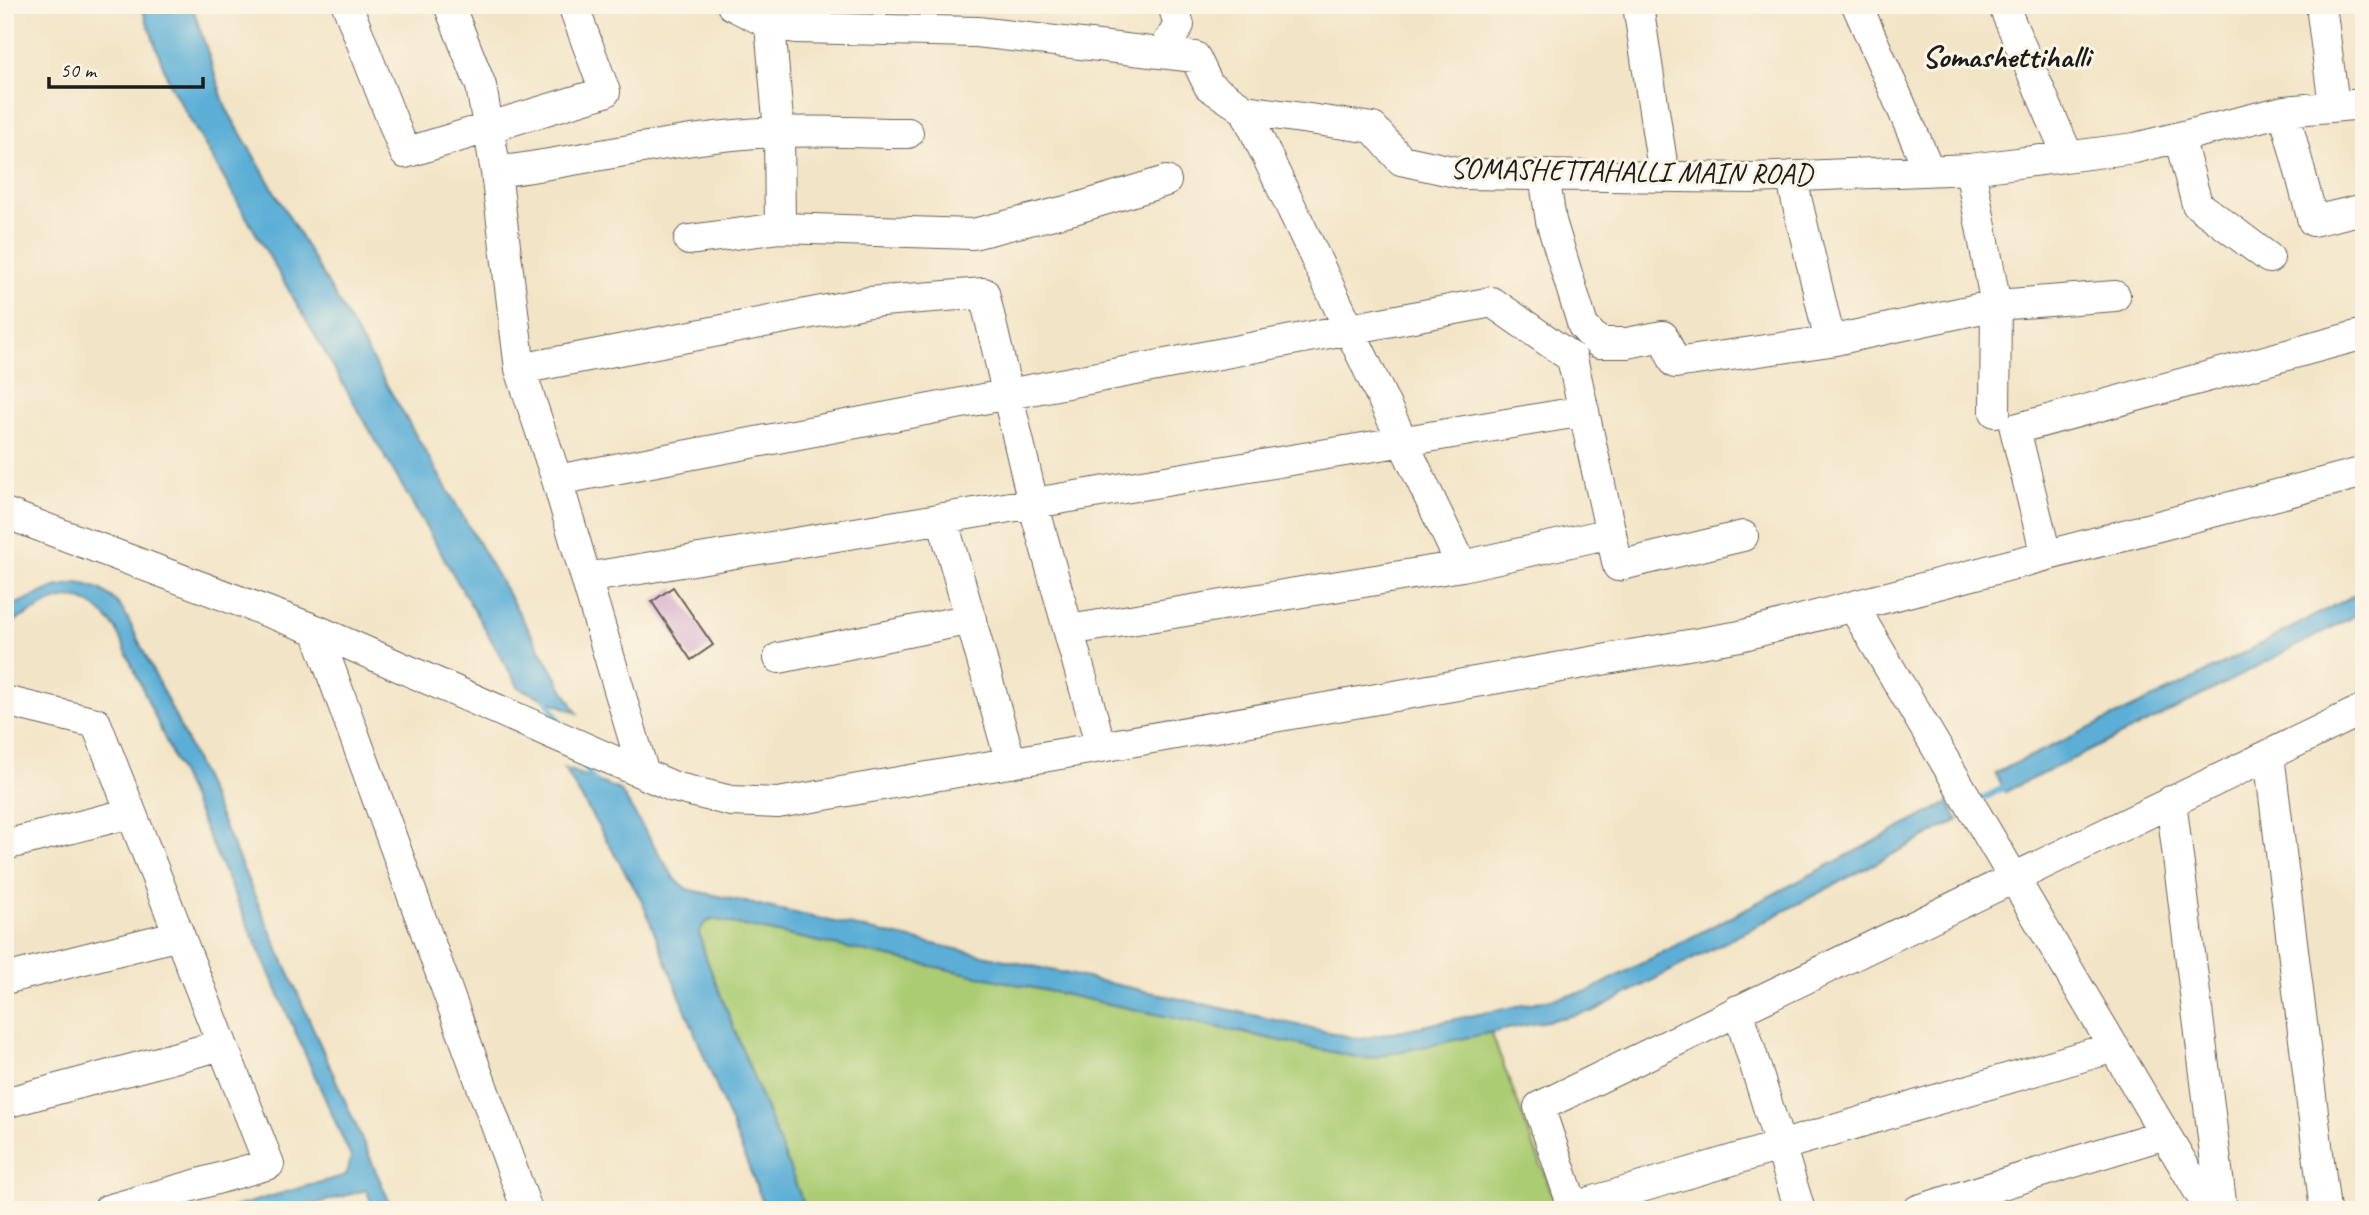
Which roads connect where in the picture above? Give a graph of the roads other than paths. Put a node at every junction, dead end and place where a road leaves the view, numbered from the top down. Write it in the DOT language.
graph roads {
  1 [pos="347,5"];
  2 [pos="449,5"];
  3 [pos="573,5"];
  4 [pos="1173,5"];
  5 [pos="1638,5"];
  6 [pos="1857,5"];
  7 [pos="2321,5"];
  8 [pos="735,6"];
  9 [pos="2009,7"];
  10 [pos="847,17"];
  11 [pos="770,24"];
  12 [pos="1163,53"];
  13 [pos="2364,104"];
  14 [pos="2334,106"];
  15 [pos="1245,110"];
  16 [pos="2284,111"];
  17 [pos="779,132"];
  18 [pos="908,133"];
  19 [pos="2179,137"];
  20 [pos="2068,156"];
  21 [pos="1970,169"];
  22 [pos="1929,170"];
  23 [pos="496,172"];
  24 [pos="1544,174"];
  25 [pos="1664,176"];
  26 [pos="1791,176"];
  27 [pos="1166,181"];
  28 [pos="2364,209"];
  29 [pos="780,228"];
  30 [pos="689,240"];
  31 [pos="2269,258"];
  32 [pos="2115,296"];
  33 [pos="1996,305"];
  34 [pos="1349,328"];
  35 [pos="2364,334"];
  36 [pos="1830,341"];
  37 [pos="520,369"];
  38 [pos="1007,392"];
  39 [pos="1584,411"];
  40 [pos="1995,412"];
  41 [pos="1403,441"];
  42 [pos="2364,472"];
  43 [pos="558,480"];
  44 [pos="1033,503"];
  45 [pos="5,513"];
  46 [pos="942,518"];
  47 [pos="1611,533"];
  48 [pos="1743,536"];
  49 [pos="2046,555"];
  50 [pos="1462,566"];
  51 [pos="586,578"];
  52 [pos="1853,606"];
  53 [pos="971,619"];
  54 [pos="316,630"];
  55 [pos="1069,630"];
  56 [pos="779,658"];
  57 [pos="5,701"];
  58 [pos="34,708"];
  59 [pos="2364,711"];
  60 [pos="5,716"];
  61 [pos="1101,747"];
  62 [pos="2269,755"];
  63 [pos="1011,762"];
  64 [pos="645,774"];
  65 [pos="2171,802"];
  66 [pos="131,813"];
  67 [pos="5,845"];
  68 [pos="2013,877"];
  69 [pos="179,935"];
  70 [pos="5,979"];
  71 [pos="1738,1010"];
  72 [pos="222,1045"];
  73 [pos="2114,1048"];
  74 [pos="5,1103"];
  75 [pos="2165,1134"];
  76 [pos="1780,1147"];
  77 [pos="159,1203"];
  78 [pos="1574,1209"];
  79 [pos="108,1210"];
  80 [pos="527,1210"];
  81 [pos="1800,1210"];
  82 [pos="1918,1210"];
  83 [pos="2210,1210"];
  84 [pos="2222,1210"];
  85 [pos="2325,1210"];
  1 -- 3 [label="street"];
  2 -- 23 [label="street"];
  4 -- 12 [label="street"];
  5 -- 25 [label="street"];
  6 -- 22 [label="street"];
  7 -- 14 [label="street"];
  8 -- 11 [label="street, SOMASHETTAHALLI MAIN ROAD"];
  9 -- 20 [label="street"];
  10 -- 11 [label="street, SOMASHETTAHALLI MAIN ROAD"];
  10 -- 12 [label="street, SOMASHETTAHALLI MAIN ROAD"];
  11 -- 17 [label="street"];
  12 -- 15 [label="street, SOMASHETTAHALLI MAIN ROAD"];
  13 -- 14 [label="street, SOMASHETTAHALLI MAIN ROAD"];
  14 -- 16 [label="street, SOMASHETTAHALLI MAIN ROAD"];
  15 -- 24 [label="street, SOMASHETTAHALLI MAIN ROAD"];
  15 -- 34 [label="street"];
  16 -- 19 [label="street, SOMASHETTAHALLI MAIN ROAD"];
  16 -- 28 [label="street"];
  17 -- 18 [label="street"];
  17 -- 23 [label="street"];
  17 -- 29 [label="street"];
  19 -- 20 [label="street, SOMASHETTAHALLI MAIN ROAD"];
  19 -- 31 [label="street"];
  20 -- 21 [label="street, SOMASHETTAHALLI MAIN ROAD"];
  21 -- 22 [label="street, SOMASHETTAHALLI MAIN ROAD"];
  21 -- 33 [label="street"];
  22 -- 26 [label="street, SOMASHETTAHALLI MAIN ROAD"];
  23 -- 37 [label="street"];
  24 -- 25 [label="street, SOMASHETTAHALLI MAIN ROAD"];
  24 -- 36 [label="street"];
  25 -- 26 [label="street, SOMASHETTAHALLI MAIN ROAD"];
  26 -- 36 [label="street"];
  27 -- 29 [label="street"];
  29 -- 30 [label="street"];
  32 -- 33 [label="street"];
  33 -- 36 [label="street"];
  33 -- 40 [label="street"];
  34 -- 38 [label="street"];
  34 -- 39 [label="street"];
  34 -- 41 [label="street"];
  35 -- 49 [label="street"];
  37 -- 38 [label="street"];
  37 -- 43 [label="street"];
  38 -- 43 [label="street"];
  38 -- 44 [label="street"];
  39 -- 41 [label="street"];
  39 -- 47 [label="street"];
  41 -- 44 [label="street"];
  41 -- 50 [label="street"];
  42 -- 49 [label="street"];
  43 -- 51 [label="street"];
  44 -- 46 [label="street"];
  44 -- 55 [label="street"];
  45 -- 54 [label="street"];
  46 -- 51 [label="street"];
  46 -- 53 [label="street"];
  47 -- 48 [label="street"];
  47 -- 50 [label="street"];
  49 -- 52 [label="street"];
  50 -- 55 [label="street"];
  51 -- 64 [label="street"];
  52 -- 61 [label="street"];
  52 -- 68 [label="street"];
  53 -- 56 [label="street"];
  53 -- 63 [label="street"];
  54 -- 64 [label="street"];
  54 -- 80 [label="street"];
  55 -- 61 [label="street"];
  57 -- 58 [label="street"];
  58 -- 60 [label="street"];
  58 -- 66 [label="street"];
  59 -- 62 [label="street"];
  61 -- 63 [label="street"];
  62 -- 65 [label="street"];
  62 -- 85 [label="street"];
  63 -- 64 [label="street"];
  65 -- 68 [label="street"];
  65 -- 84 [label="street"];
  66 -- 67 [label="street"];
  66 -- 69 [label="street"];
  68 -- 71 [label="street"];
  68 -- 73 [label="street"];
  69 -- 70 [label="street"];
  69 -- 72 [label="street"];
  71 -- 76 [label="street"];
  71 -- 78 [label="street"];
  72 -- 74 [label="street"];
  72 -- 77 [label="street"];
  73 -- 75 [label="street"];
  73 -- 76 [label="street"];
  75 -- 82 [label="street"];
  75 -- 83 [label="street"];
  76 -- 78 [label="street"];
  76 -- 81 [label="street"];
  77 -- 79 [label="street"];
}
